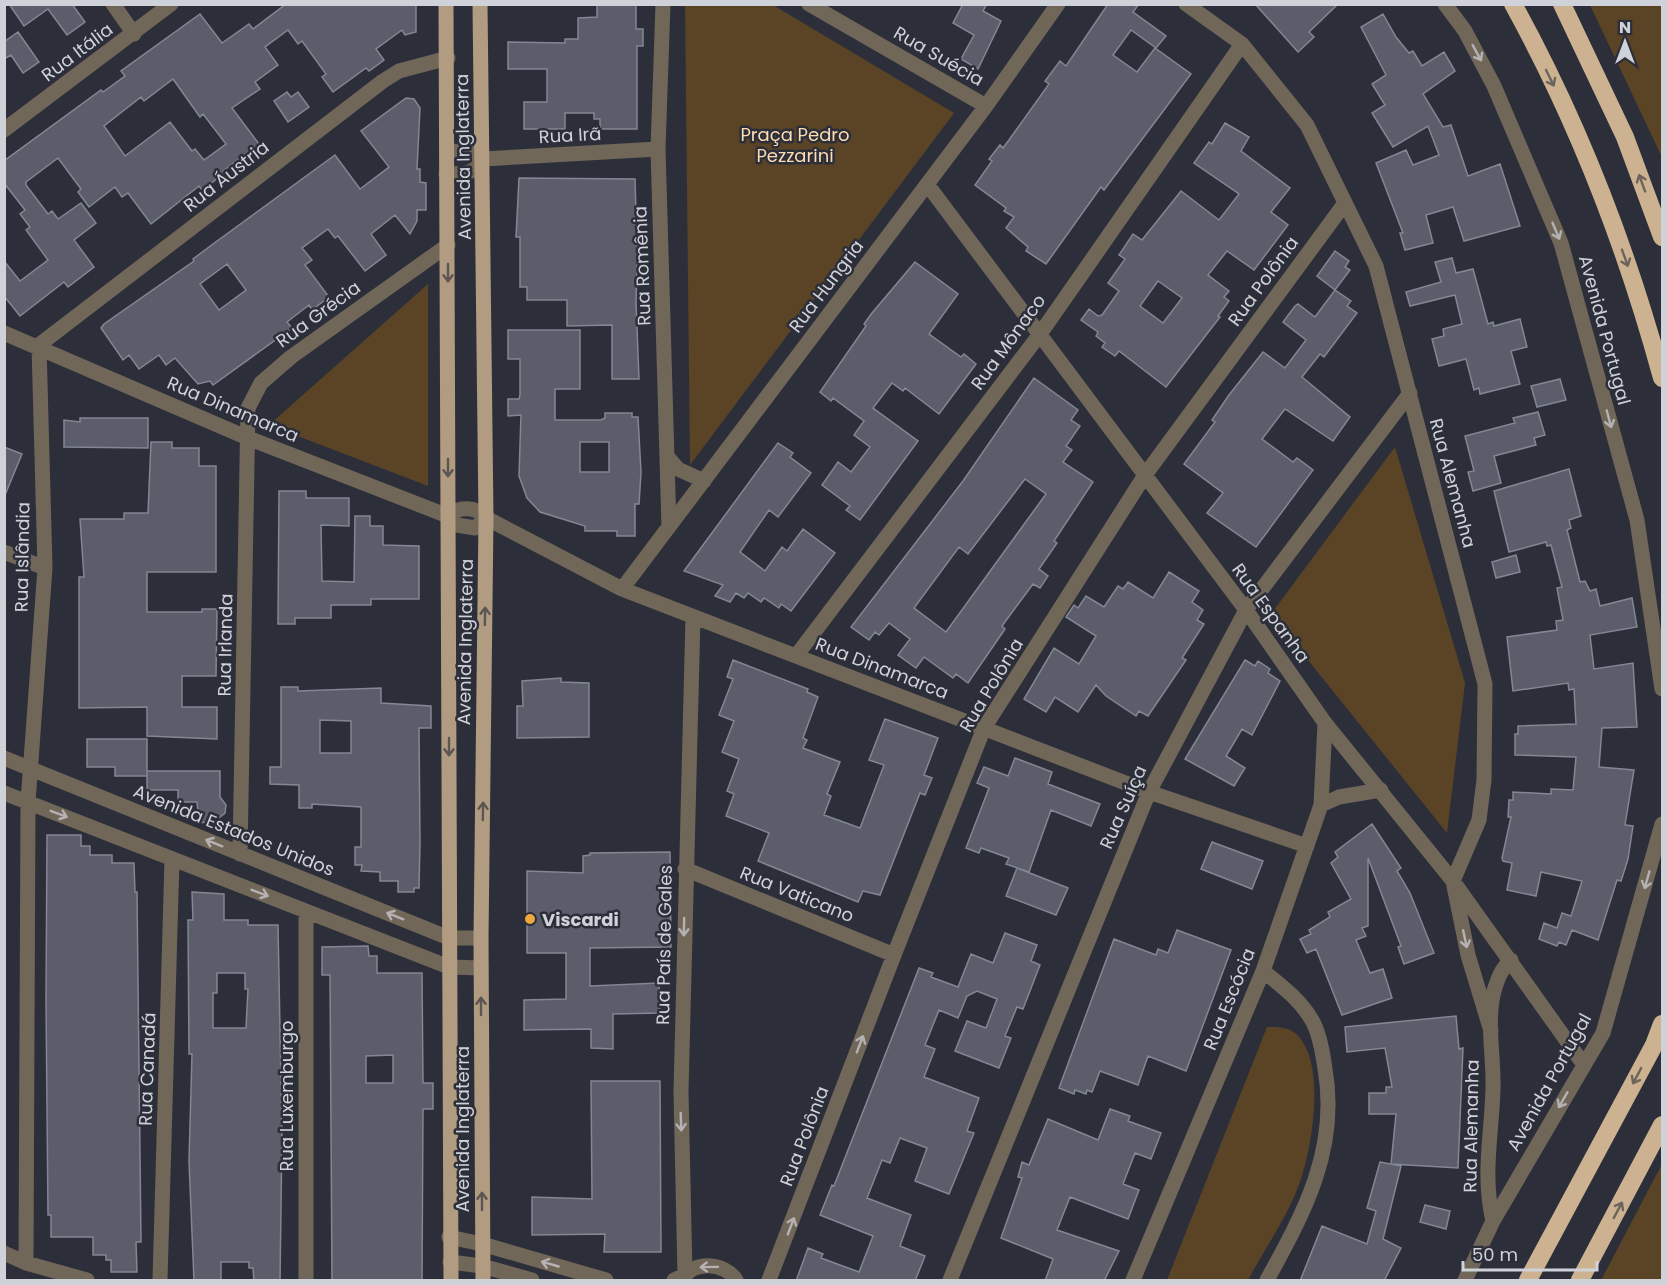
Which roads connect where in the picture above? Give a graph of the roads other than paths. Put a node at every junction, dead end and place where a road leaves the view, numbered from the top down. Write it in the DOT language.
graph roads {
  1 [pos="113,4"];
  2 [pos="171,4"];
  3 [pos="446,4"];
  4 [pos="480,4"];
  5 [pos="663,4"];
  6 [pos="809,4"];
  7 [pos="1059,4"];
  8 [pos="1186,4"];
  9 [pos="1445,4"];
  10 [pos="1513,4"];
  11 [pos="1562,4"];
  12 [pos="134,34"];
  13 [pos="1242,44"];
  14 [pos="448,58"];
  15 [pos="986,105"];
  16 [pos="4,130"];
  17 [pos="658,150"];
  18 [pos="447,151"];
  19 [pos="483,159"];
  20 [pos="446,174"];
  21 [pos="927,184"];
  22 [pos="1345,203"];
  23 [pos="1662,237"];
  24 [pos="448,245"];
  25 [pos="4,333"];
  26 [pos="1040,334"];
  27 [pos="39,345"];
  28 [pos="1662,378"];
  29 [pos="1410,393"];
  30 [pos="248,438"];
  31 [pos="667,456"];
  32 [pos="1145,474"];
  33 [pos="704,481"];
  34 [pos="448,516"];
  35 [pos="486,518"];
  36 [pos="669,527"];
  37 [pos="4,552"];
  38 [pos="45,567"];
  39 [pos="622,589"];
  40 [pos="1246,610"];
  41 [pos="693,616"];
  42 [pos="796,656"];
  43 [pos="1662,689"];
  44 [pos="1325,723"];
  45 [pos="984,728"];
  46 [pos="4,758"];
  47 [pos="31,769"];
  48 [pos="1381,790"];
  49 [pos="1149,792"];
  50 [pos="4,793"];
  51 [pos="28,802"];
  52 [pos="1321,805"];
  53 [pos="1662,824"];
  54 [pos="1306,846"];
  55 [pos="240,854"];
  56 [pos="172,859"];
  57 [pos="685,869"];
  58 [pos="1453,881"];
  59 [pos="306,911"];
  60 [pos="449,938"];
  61 [pos="481,938"];
  62 [pos="894,955"];
  63 [pos="1511,960"];
  64 [pos="449,967"];
  65 [pos="481,968"];
  66 [pos="1263,971"];
  67 [pos="1662,1024"];
  68 [pos="1491,1031"];
  69 [pos="1584,1065"];
  70 [pos="1662,1125"];
  71 [pos="1493,1221"];
  72 [pos="449,1238"];
  73 [pos="482,1244"];
  74 [pos="4,1253"];
  75 [pos="450,1262"];
  76 [pos="26,1263"];
  77 [pos="482,1273"];
  78 [pos="680,1279"];
  79 [pos="87,1281"];
  80 [pos="160,1281"];
  81 [pos="306,1281"];
  82 [pos="450,1281"];
  83 [pos="532,1281"];
  84 [pos="606,1281"];
  85 [pos="736,1281"];
  86 [pos="769,1281"];
  87 [pos="950,1281"];
  88 [pos="1133,1281"];
  89 [pos="1267,1281"];
  90 [pos="1465,1281"];
  91 [pos="1528,1281"];
  92 [pos="1580,1281"];
  1 -- 12 [label="street"];
  2 -- 12 [label="street, Rua Itália"];
  3 -- 14 [label="main road, Avenida Inglaterra"];
  4 -- 19 [label="main road, Avenida Inglaterra"];
  5 -- 17 [label="street, Rua Romênia"];
  6 -- 15 [label="street, Rua Suécia"];
  7 -- 15 [label="street, Rua Hungria"];
  8 -- 13 [label="street, Rua Alemanha"];
  9 -- 43 [label="street, Avenida Portugal, one-way"];
  10 -- 28 [label="highway, one-way"];
  23 -- 11 [label="highway, one-way"];
  12 -- 16 [label="street, Rua Itália"];
  13 -- 22 [label="street, Rua Alemanha"];
  13 -- 26 [label="street, Rua Mônaco"];
  14 -- 18 [label="main road, Avenida Inglaterra"];
  14 -- 27 [label="street, Rua Áustria"];
  15 -- 21 [label="street, Rua Hungria"];
  17 -- 19 [label="street, Rua Irã"];
  17 -- 31 [label="street, Rua Romênia"];
  18 -- 19 [label="street"];
  18 -- 20 [label="main road, Avenida Inglaterra"];
  19 -- 20 [label="street"];
  19 -- 35 [label="main road, Avenida Inglaterra"];
  20 -- 24 [label="main road, Avenida Inglaterra"];
  21 -- 26 [label="street, Rua Espanha"];
  21 -- 33 [label="street, Rua Hungria"];
  22 -- 29 [label="street, Rua Alemanha"];
  22 -- 32 [label="street, Rua Polônia"];
  24 -- 30 [label="street, Rua Grécia"];
  24 -- 34 [label="main road, Avenida Inglaterra, one-way"];
  25 -- 27 [label="street, Rua Dinamarca"];
  26 -- 32 [label="street, Rua Espanha"];
  26 -- 42 [label="street, Rua Mônaco"];
  27 -- 30 [label="street, Rua Dinamarca"];
  27 -- 38 [label="street, Rua Islândia"];
  29 -- 40 [label="street, Rua Suíça"];
  29 -- 58 [label="street, Rua Alemanha"];
  30 -- 34 [label="street, Rua Dinamarca"];
  30 -- 55 [label="street, Rua Irlanda"];
  31 -- 33 [label="street"];
  31 -- 36 [label="street, Rua Romênia"];
  32 -- 40 [label="street, Rua Espanha"];
  32 -- 45 [label="street, Rua Polônia"];
  33 -- 36 [label="street, Rua Hungria"];
  34 -- 35 [label="street, Rua Dinamarca"];
  34 -- 60 [label="main road, Avenida Inglaterra, one-way"];
  35 -- 39 [label="street, Rua Dinamarca"];
  61 -- 35 [label="main road, Avenida Inglaterra, one-way"];
  36 -- 39 [label="street, Rua Hungria"];
  37 -- 38 [label="street"];
  38 -- 47 [label="street, Rua Islândia"];
  39 -- 41 [label="street, Rua Dinamarca"];
  40 -- 44 [label="street, Rua Espanha"];
  40 -- 49 [label="street, Rua Suíça"];
  41 -- 42 [label="street, Rua Dinamarca"];
  41 -- 57 [label="street, Rua País de Gales"];
  42 -- 45 [label="street, Rua Dinamarca"];
  44 -- 48 [label="street, Rua Espanha"];
  44 -- 52 [label="street, Rua Escócia"];
  45 -- 49 [label="street, Rua Dinamarca"];
  45 -- 62 [label="street, Rua Polônia"];
  46 -- 47 [label="street, Avenida Estados Unidos"];
  47 -- 51 [label="street, Rua Islândia"];
  55 -- 47 [label="street, Avenida Estados Unidos, one-way"];
  48 -- 52 [label="street"];
  48 -- 58 [label="street, Rua Espanha"];
  49 -- 54 [label="street, Rua Dinamarca"];
  49 -- 87 [label="street, Rua Suíça"];
  50 -- 51 [label="street"];
  51 -- 56 [label="street, one-way"];
  51 -- 76 [label="street, Rua Islândia"];
  52 -- 54 [label="street, Rua Escócia"];
  53 -- 69 [label="street, Avenida Portugal, one-way"];
  54 -- 66 [label="street, Rua Escócia"];
  60 -- 55 [label="street, Avenida Estados Unidos, one-way"];
  56 -- 59 [label="street, one-way"];
  56 -- 80 [label="street, Rua Canadá"];
  57 -- 62 [label="street, Rua Vaticano"];
  57 -- 78 [label="street, Rua País de Gales, one-way"];
  58 -- 63 [label="street, Rua Espanha"];
  58 -- 68 [label="street, Rua Alemanha, one-way"];
  59 -- 64 [label="street"];
  59 -- 81 [label="street, Rua Luxemburgo"];
  60 -- 61 [label="street"];
  60 -- 64 [label="main road, Avenida Inglaterra"];
  61 -- 65 [label="main road, Avenida Inglaterra"];
  86 -- 62 [label="street, Rua Polônia, one-way"];
  63 -- 68 [label="street, Rua Alemanha"];
  63 -- 69 [label="street, Rua Espanha"];
  64 -- 65 [label="street"];
  64 -- 72 [label="main road, Avenida Inglaterra"];
  73 -- 65 [label="main road, Avenida Inglaterra, one-way"];
  66 -- 88 [label="street, Rua Escócia"];
  66 -- 89 [label="street"];
  67 -- 91 [label="highway, one-way"];
  68 -- 71 [label="street, Rua Alemanha"];
  69 -- 71 [label="street, Avenida Portugal, one-way"];
  92 -- 70 [label="highway, one-way"];
  71 -- 90 [label="street, Avenida Portugal"];
  72 -- 73 [label="street"];
  72 -- 75 [label="main road, Avenida Inglaterra"];
  73 -- 77 [label="main road, Avenida Inglaterra"];
  84 -- 73 [label="street, one-way"];
  74 -- 76 [label="street"];
  75 -- 77 [label="street"];
  75 -- 82 [label="main road, Avenida Inglaterra"];
  76 -- 79 [label="street"];
  77 -- 83 [label="street"];
  85 -- 78 [label="street, one-way"];
}
